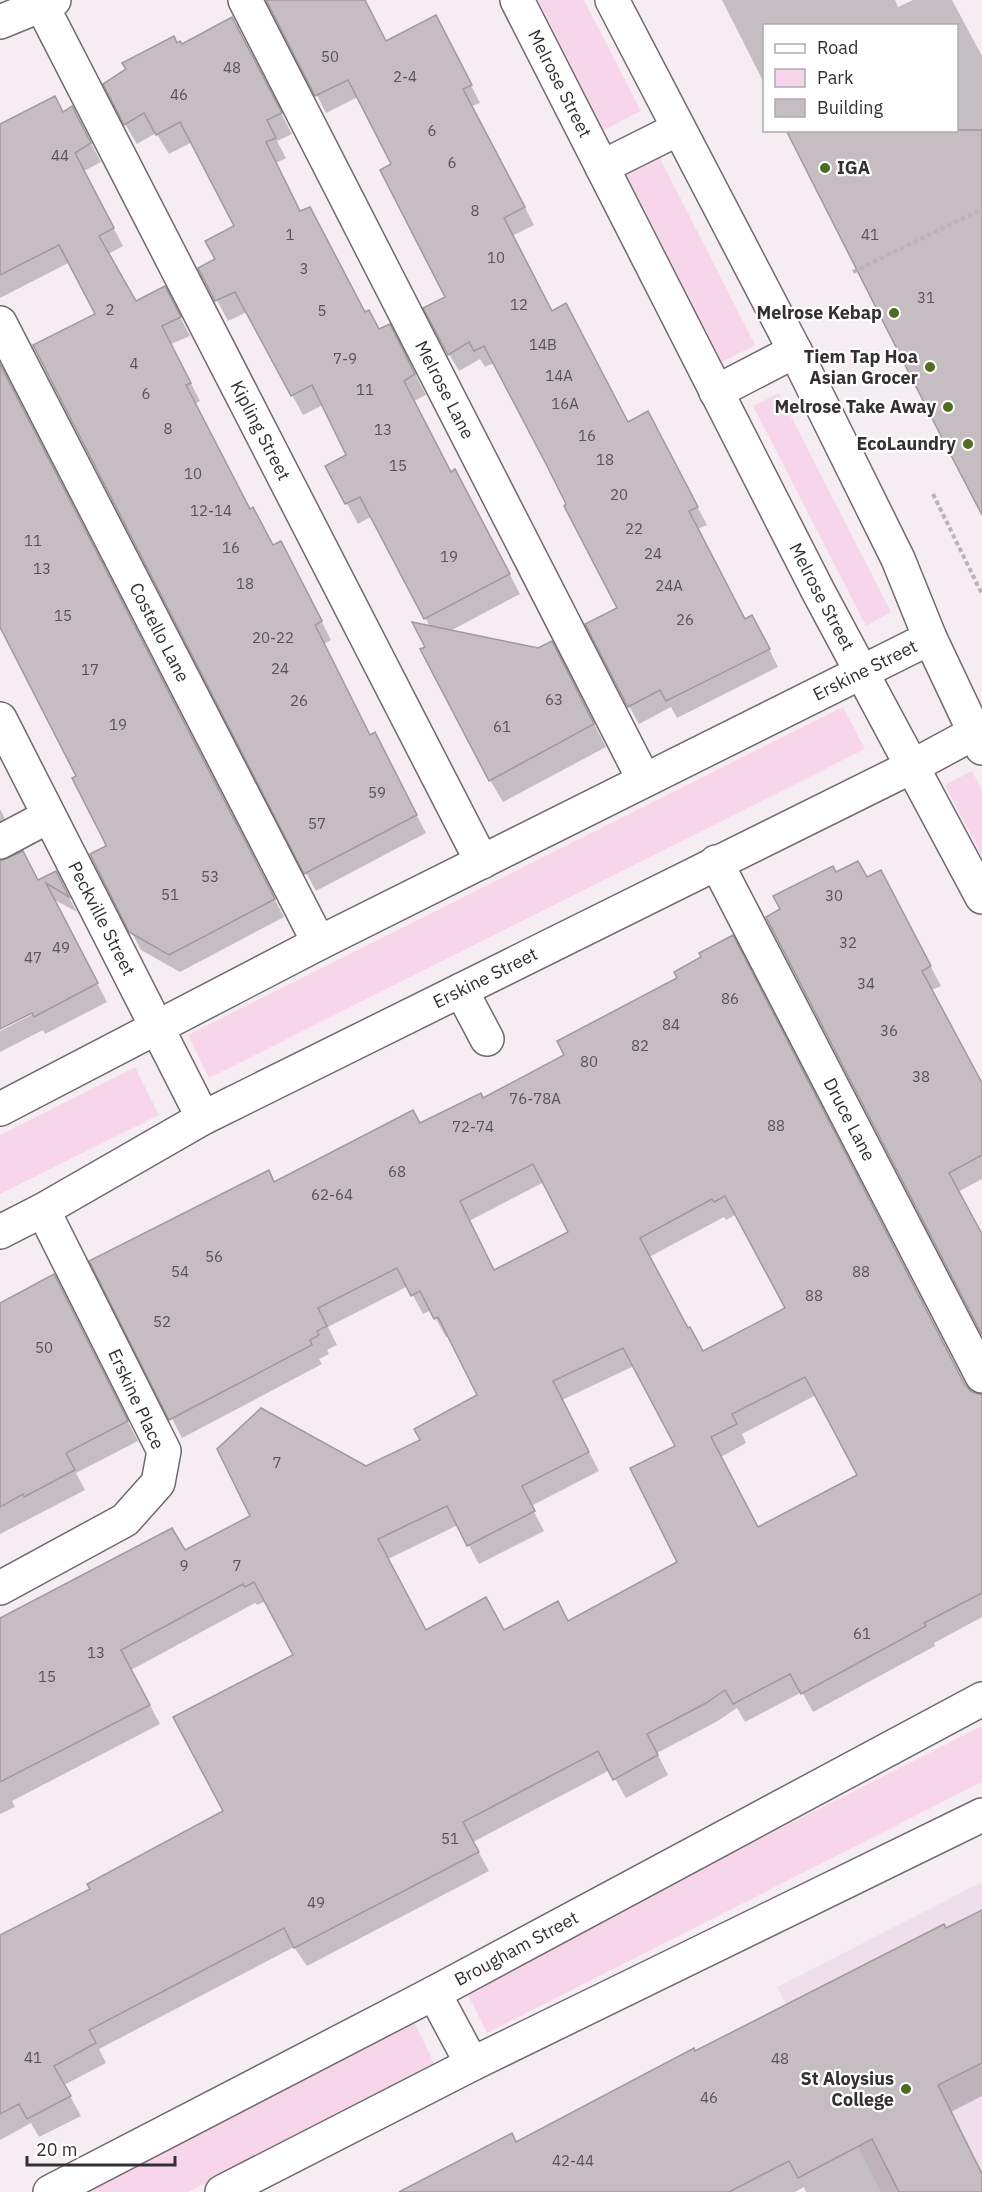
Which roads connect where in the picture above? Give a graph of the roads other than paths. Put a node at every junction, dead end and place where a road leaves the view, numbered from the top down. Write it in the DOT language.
graph roads {
  1 [pos="245,0"];
  2 [pos="517,0"];
  3 [pos="612,0"];
  4 [pos="45,2"];
  5 [pos="0,22"];
  6 [pos="678,129"];
  7 [pos="602,167"];
  8 [pos="0,323"];
  9 [pos="795,351"];
  10 [pos="716,392"];
  11 [pos="930,638"];
  12 [pos="863,672"];
  13 [pos="0,719"];
  14 [pos="978,740"];
  15 [pos="913,766"];
  16 [pos="644,780"];
  17 [pos="49,816"];
  18 [pos="0,842"];
  19 [pos="482,862"];
  20 [pos="716,862"];
  21 [pos="982,897"];
  22 [pos="319,943"];
  23 [pos="461,990"];
  24 [pos="156,1026"];
  25 [pos="487,1039"];
  26 [pos="0,1109"];
  27 [pos="203,1118"];
  28 [pos="43,1210"];
  29 [pos="0,1232"];
  30 [pos="982,1376"];
  31 [pos="0,1588"];
  32 [pos="982,1699"];
  33 [pos="982,1815"];
  34 [pos="434,1993"];
  35 [pos="472,2064"];
  36 [pos="50,2192"];
  37 [pos="222,2192"];
  1 -- 16 [label="street, Melrose Lane"];
  2 -- 7 [label="street, Melrose Street"];
  3 -- 6 [label="street"];
  4 -- 5 [label="street"];
  4 -- 19 [label="street, Kipling Street"];
  6 -- 7 [label="street"];
  6 -- 9 [label="street"];
  7 -- 10 [label="street, Melrose Street"];
  8 -- 22 [label="street, Costello Lane"];
  9 -- 10 [label="street"];
  9 -- 11 [label="street"];
  10 -- 12 [label="street, Melrose Street"];
  11 -- 12 [label="street, Erskine Street"];
  11 -- 14 [label="street"];
  12 -- 15 [label="street, Melrose Street"];
  12 -- 16 [label="street, Erskine Street"];
  13 -- 17 [label="street, Peckville Street"];
  14 -- 15 [label="street, Erskine Street"];
  15 -- 20 [label="street, Erskine Street"];
  15 -- 21 [label="street, Melrose Street"];
  16 -- 19 [label="street, Erskine Street"];
  17 -- 18 [label="street"];
  17 -- 24 [label="street, Peckville Street"];
  19 -- 22 [label="street, Erskine Street"];
  20 -- 23 [label="street, Erskine Street"];
  20 -- 30 [label="street, Druce Lane"];
  22 -- 24 [label="street, Erskine Street"];
  23 -- 25 [label="street"];
  23 -- 27 [label="street, Erskine Street"];
  24 -- 26 [label="street, Erskine Street"];
  24 -- 27 [label="street, Peckville Street"];
  27 -- 28 [label="street, Erskine Street"];
  28 -- 29 [label="street, Erskine Street"];
  28 -- 31 [label="street, Erskine Place"];
  32 -- 34 [label="street, Brougham Street"];
  33 -- 35 [label="street"];
  34 -- 35 [label="street"];
  34 -- 36 [label="street, Brougham Street"];
  35 -- 37 [label="street"];
}
